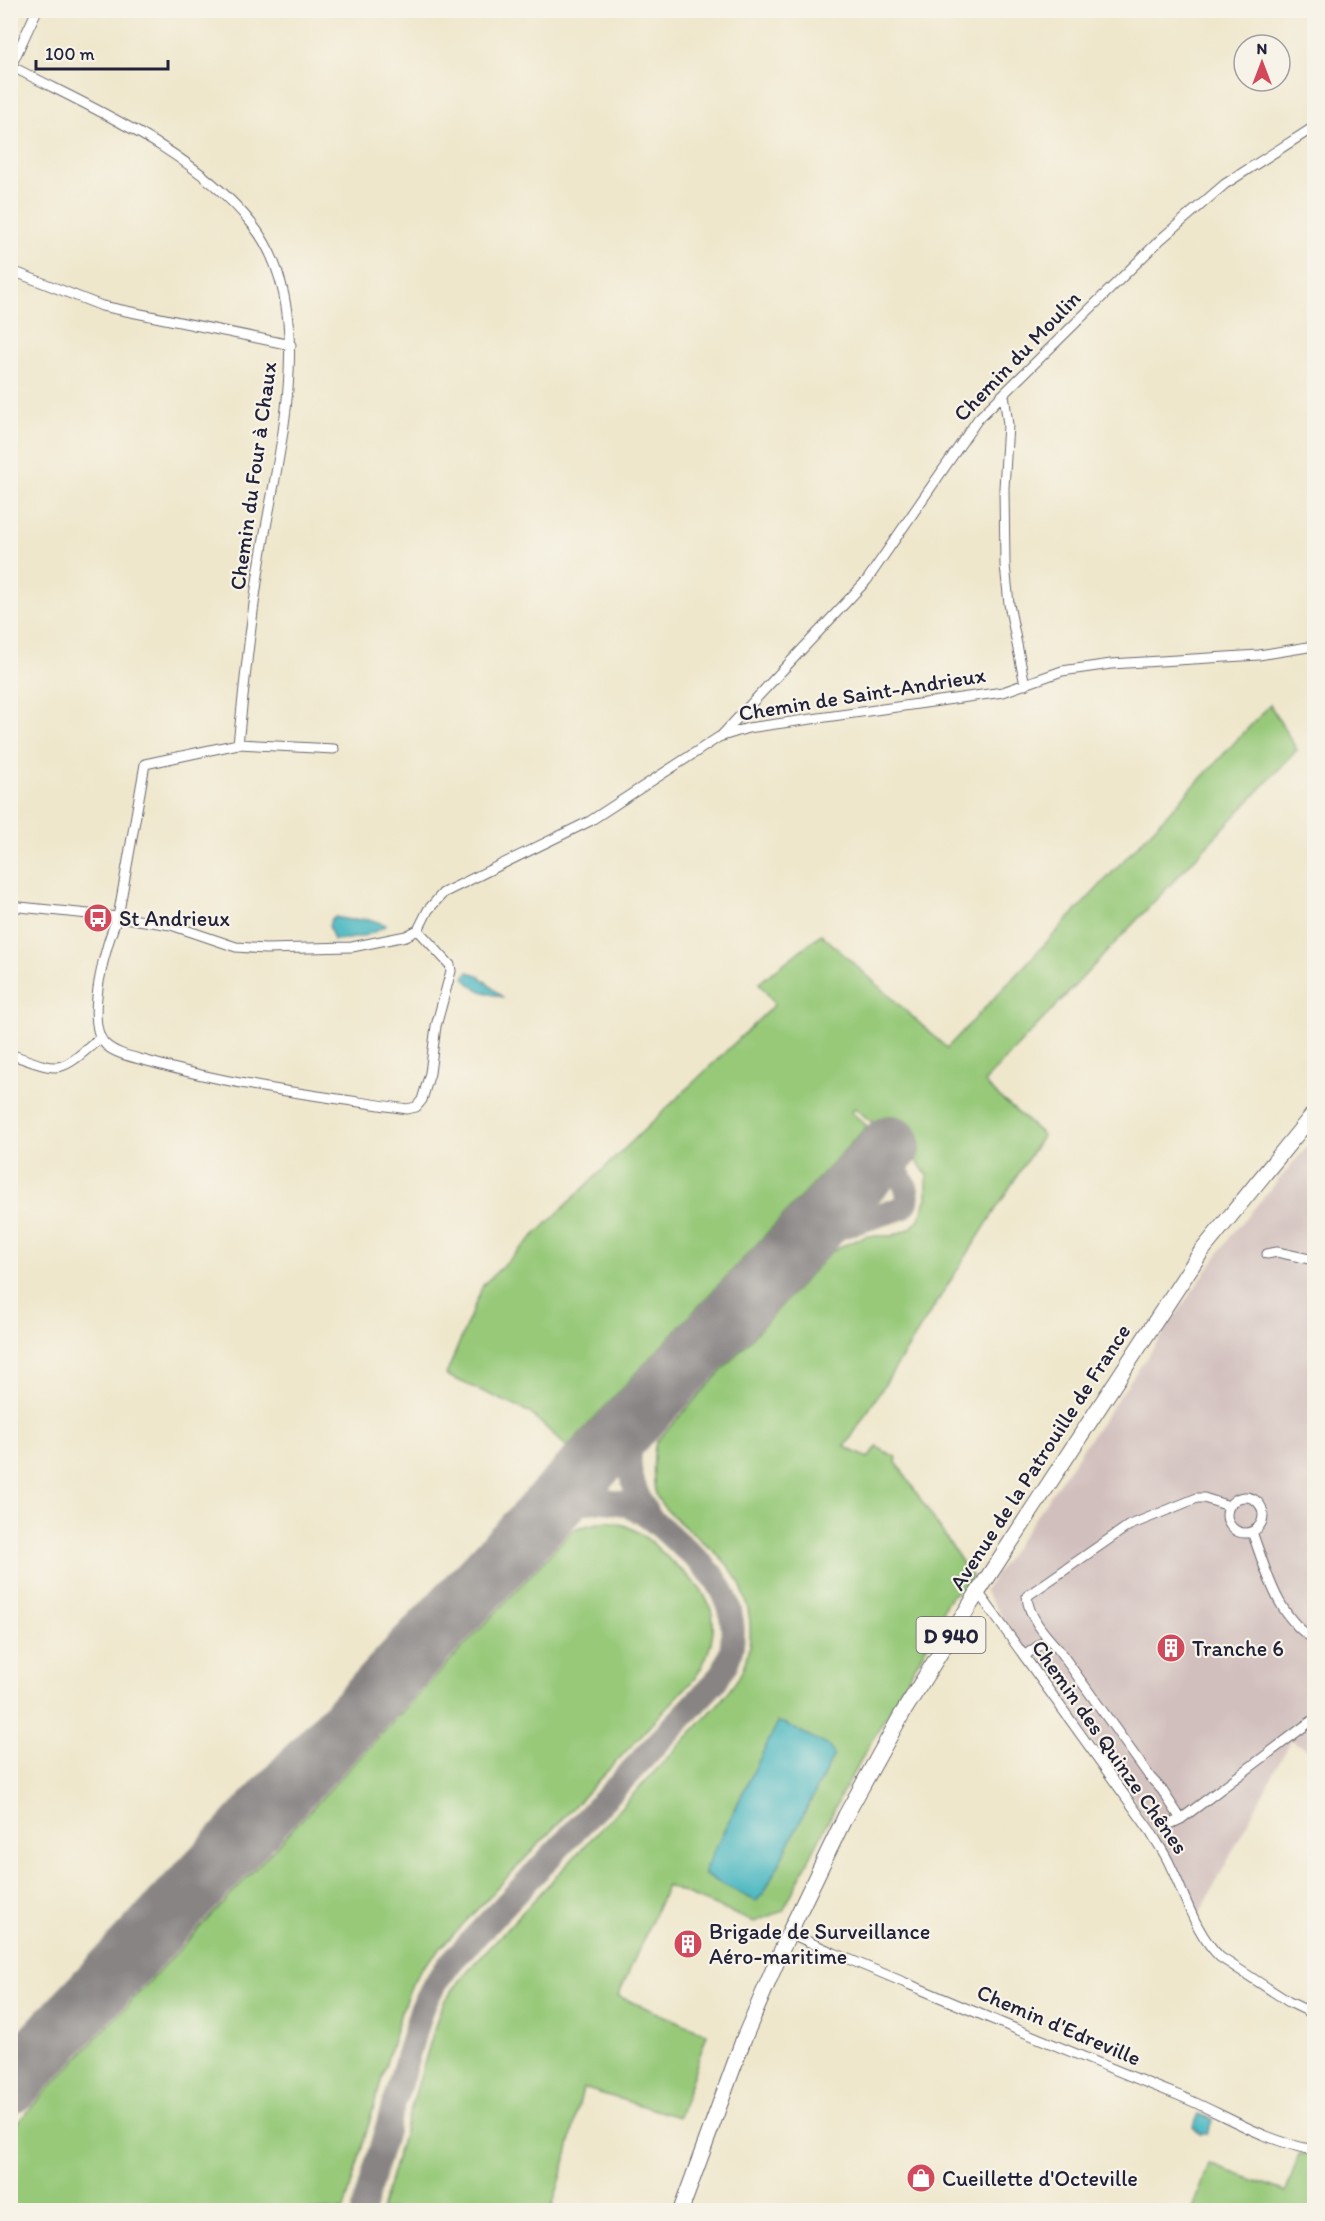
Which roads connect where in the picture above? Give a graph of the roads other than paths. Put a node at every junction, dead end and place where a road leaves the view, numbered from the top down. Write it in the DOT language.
graph roads {
  1 [pos="37,10"];
  2 [pos="11,66"];
  3 [pos="1314,127"];
  4 [pos="10,270"];
  5 [pos="291,345"];
  6 [pos="1004,394"];
  7 [pos="1314,646"];
  8 [pos="1025,684"];
  9 [pos="719,738"];
  10 [pos="238,744"];
  11 [pos="334,749"];
  12 [pos="10,906"];
  13 [pos="118,917"];
  14 [pos="418,930"];
  15 [pos="100,1038"];
  16 [pos="10,1054"];
  17 [pos="1314,1113"];
  18 [pos="1267,1254"];
  19 [pos="1314,1260"];
  20 [pos="1229,1506"];
  21 [pos="1252,1532"];
  22 [pos="978,1592"];
  23 [pos="1048,1639"];
  24 [pos="1314,1639"];
  25 [pos="1024,1656"];
  26 [pos="1314,1719"];
  27 [pos="1181,1819"];
  28 [pos="1166,1826"];
  29 [pos="789,1932"];
  30 [pos="1314,2014"];
  31 [pos="1314,2150"];
  32 [pos="681,2211"];
  1 -- 2 [label="street"];
  2 -- 5 [label="street, Chemin du Four à Chaux"];
  3 -- 6 [label="street, Chemin du Moulin"];
  4 -- 5 [label="street"];
  5 -- 10 [label="street, Chemin du Four à Chaux"];
  6 -- 8 [label="street"];
  6 -- 9 [label="street, Chemin du Moulin"];
  7 -- 8 [label="street, Chemin de Saint-Andrieux"];
  8 -- 9 [label="street, Chemin de Saint-Andrieux"];
  9 -- 14 [label="street, Chemin de Saint-Andrieux"];
  10 -- 11 [label="street"];
  10 -- 13 [label="street"];
  12 -- 13 [label="street"];
  13 -- 14 [label="street"];
  13 -- 15 [label="street"];
  14 -- 15 [label="street"];
  15 -- 16 [label="street"];
  17 -- 22 [label="main road, Avenue de la Patrouille de France / D 940"];
  18 -- 19 [label="street"];
  20 -- 21 [label="street"];
  20 -- 21 [label="street"];
  20 -- 23 [label="street"];
  21 -- 24 [label="street"];
  22 -- 25 [label="street, Chemin des Quinze Chênes"];
  22 -- 29 [label="main road, Avenue de la Patrouille de France / D 940"];
  23 -- 25 [label="street"];
  23 -- 27 [label="street"];
  25 -- 30 [label="street, Chemin des Quinze Chênes"];
  26 -- 27 [label="street"];
  27 -- 28 [label="street"];
  29 -- 31 [label="street, Chemin d'Edreville"];
  29 -- 32 [label="main road, Avenue de la Patrouille de France / D 940"];
}
